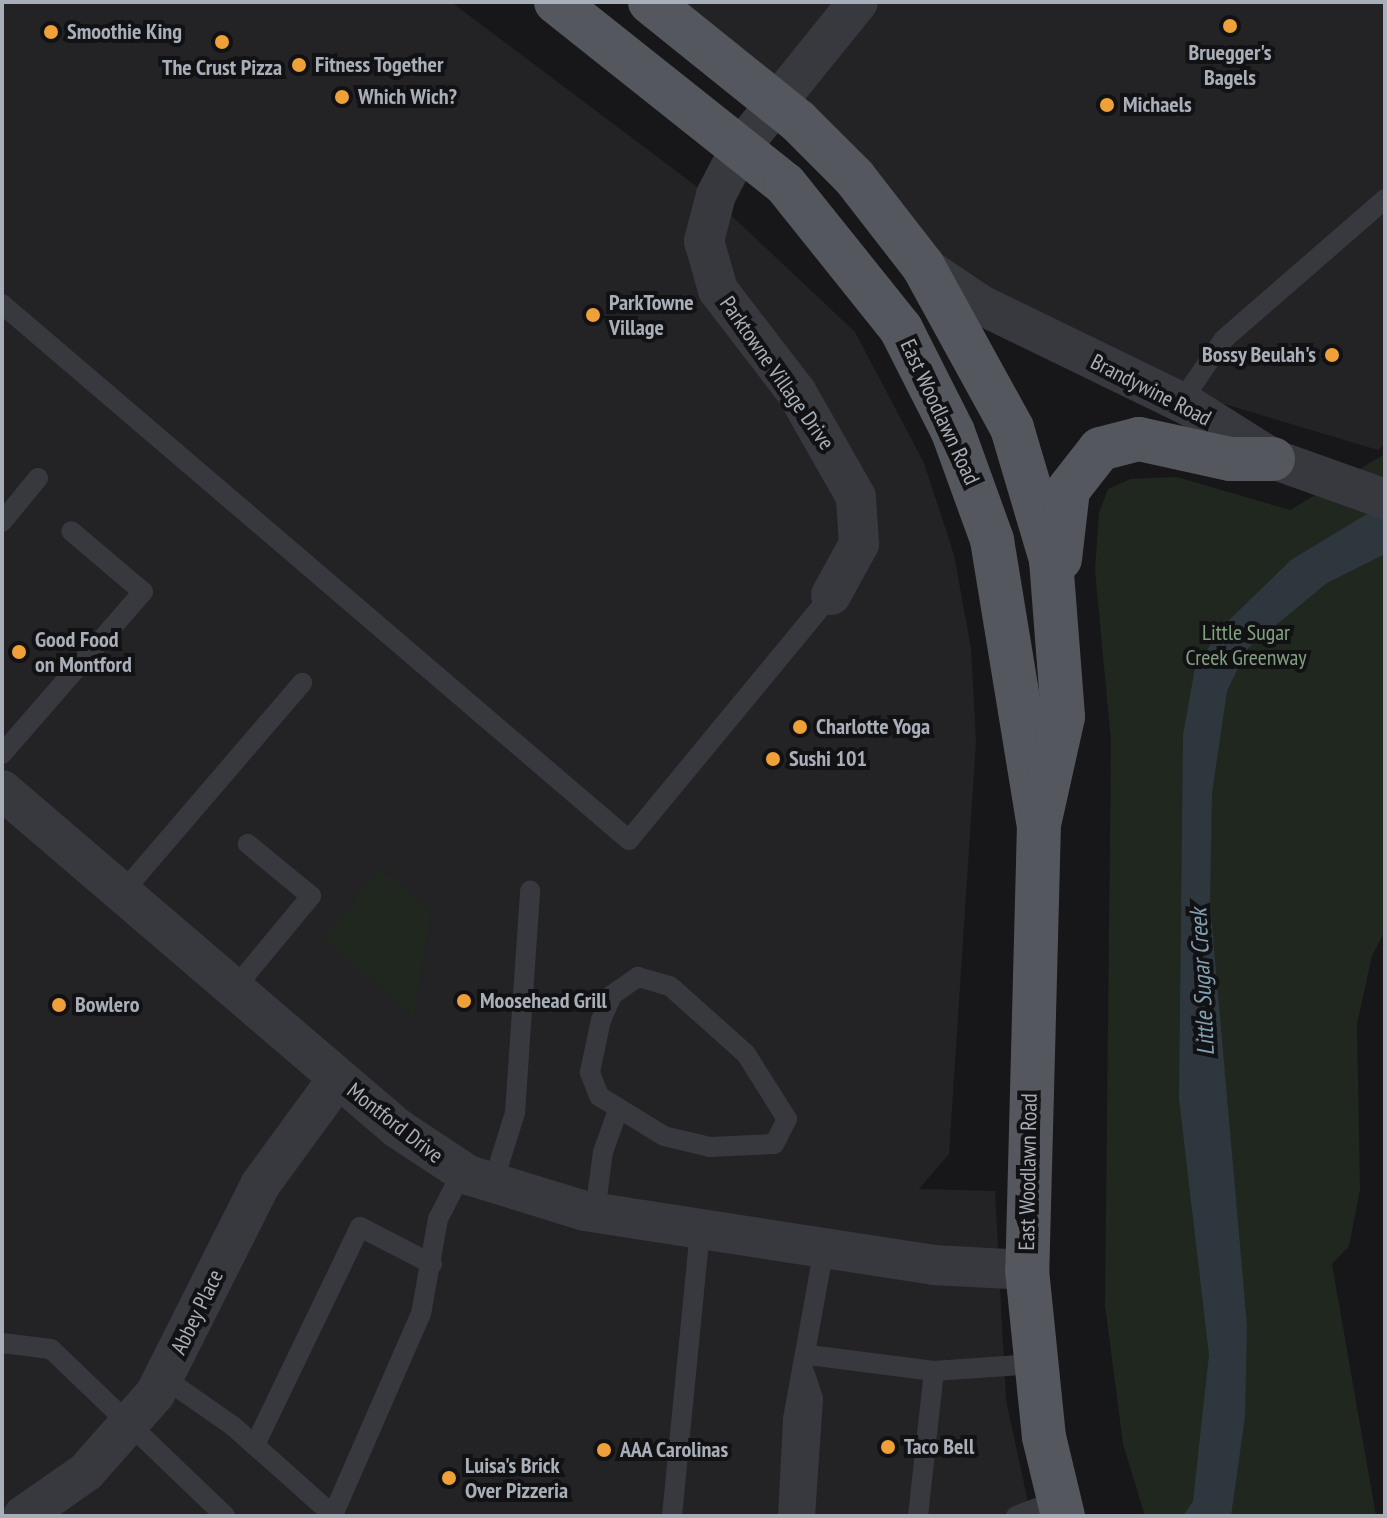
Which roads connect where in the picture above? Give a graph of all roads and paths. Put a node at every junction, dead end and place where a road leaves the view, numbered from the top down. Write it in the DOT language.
graph roads {
  1 [pos="556,2"];
  2 [pos="650,2"];
  3 [pos="853,6"];
  4 [pos="775,99"];
  5 [pos="741,147"];
  6 [pos="1385,199"];
  7 [pos="923,266"];
  8 [pos="2,304"];
  9 [pos="1181,402"];
  10 [pos="1273,459"];
  11 [pos="38,478"];
  12 [pos="1385,499"];
  13 [pos="2,522"];
  14 [pos="71,531"];
  15 [pos="831,595"];
  16 [pos="1058,605"];
  17 [pos="302,683"];
  18 [pos="2,754"];
  19 [pos="2,790"];
  20 [pos="1039,824"];
  21 [pos="248,844"];
  22 [pos="530,891"];
  23 [pos="122,893"];
  24 [pos="234,989"];
  25 [pos="338,1078"];
  26 [pos="617,1113"];
  27 [pos="477,1179"];
  28 [pos="595,1212"];
  29 [pos="700,1229"];
  30 [pos="824,1248"];
  31 [pos="432,1264"];
  32 [pos="1027,1270"];
  33 [pos="2,1343"];
  34 [pos="1033,1364"];
  35 [pos="807,1365"];
  36 [pos="934,1371"];
  37 [pos="164,1378"];
  38 [pos="128,1428"];
  39 [pos="255,1445"];
  40 [pos="1061,1508"];
  41 [pos="25,1515"];
  42 [pos="225,1516"];
  43 [pos="334,1516"];
  44 [pos="672,1516"];
  45 [pos="788,1516"];
  46 [pos="805,1516"];
  47 [pos="918,1516"];
  48 [pos="1016,1516"];
  1 -- 5 [label="main road, East Woodlawn Road"];
  2 -- 4 [label="main road, East Woodlawn Road"];
  3 -- 4 [label="street, Parktowne Village Drive"];
  4 -- 5 [label="street, Parktowne Village Drive"];
  4 -- 7 [label="main road, East Woodlawn Road"];
  5 -- 15 [label="street, Parktowne Village Drive"];
  5 -- 20 [label="main road, East Woodlawn Road"];
  6 -- 9 [label="lane"];
  7 -- 9 [label="street, Brandywine Road"];
  7 -- 16 [label="main road, East Woodlawn Road"];
  8 -- 15 [label="lane"];
  9 -- 10 [label="street, Brandywine Road"];
  10 -- 12 [label="street, Brandywine Road"];
  10 -- 16 [label="main road"];
  11 -- 13 [label="lane"];
  14 -- 18 [label="lane"];
  16 -- 20 [label="main road, East Woodlawn Road"];
  17 -- 23 [label="lane"];
  19 -- 23 [label="street, Montford Drive"];
  20 -- 32 [label="main road, East Woodlawn Road"];
  21 -- 24 [label="lane"];
  22 -- 27 [label="lane"];
  23 -- 24 [label="street, Montford Drive"];
  24 -- 25 [label="street, Montford Drive"];
  25 -- 27 [label="street, Montford Drive"];
  25 -- 37 [label="street, Abbey Place"];
  26 -- 26 [label="lane"];
  26 -- 28 [label="lane"];
  27 -- 28 [label="street, Montford Drive"];
  27 -- 31 [label="lane"];
  28 -- 29 [label="street, Montford Drive"];
  29 -- 30 [label="street, Montford Drive"];
  29 -- 44 [label="lane"];
  30 -- 32 [label="street, Montford Drive"];
  30 -- 35 [label="lane"];
  31 -- 39 [label="lane"];
  31 -- 43 [label="lane"];
  32 -- 34 [label="main road, East Woodlawn Road"];
  33 -- 38 [label="lane"];
  34 -- 36 [label="lane"];
  34 -- 40 [label="main road, East Woodlawn Road"];
  35 -- 36 [label="lane"];
  35 -- 45 [label="lane"];
  35 -- 46 [label="lane"];
  36 -- 47 [label="lane"];
  37 -- 38 [label="street, Abbey Place"];
  37 -- 39 [label="lane"];
  38 -- 41 [label="street, Abbey Place"];
  38 -- 42 [label="lane"];
  39 -- 43 [label="lane"];
  40 -- 48 [label="lane"];
}
